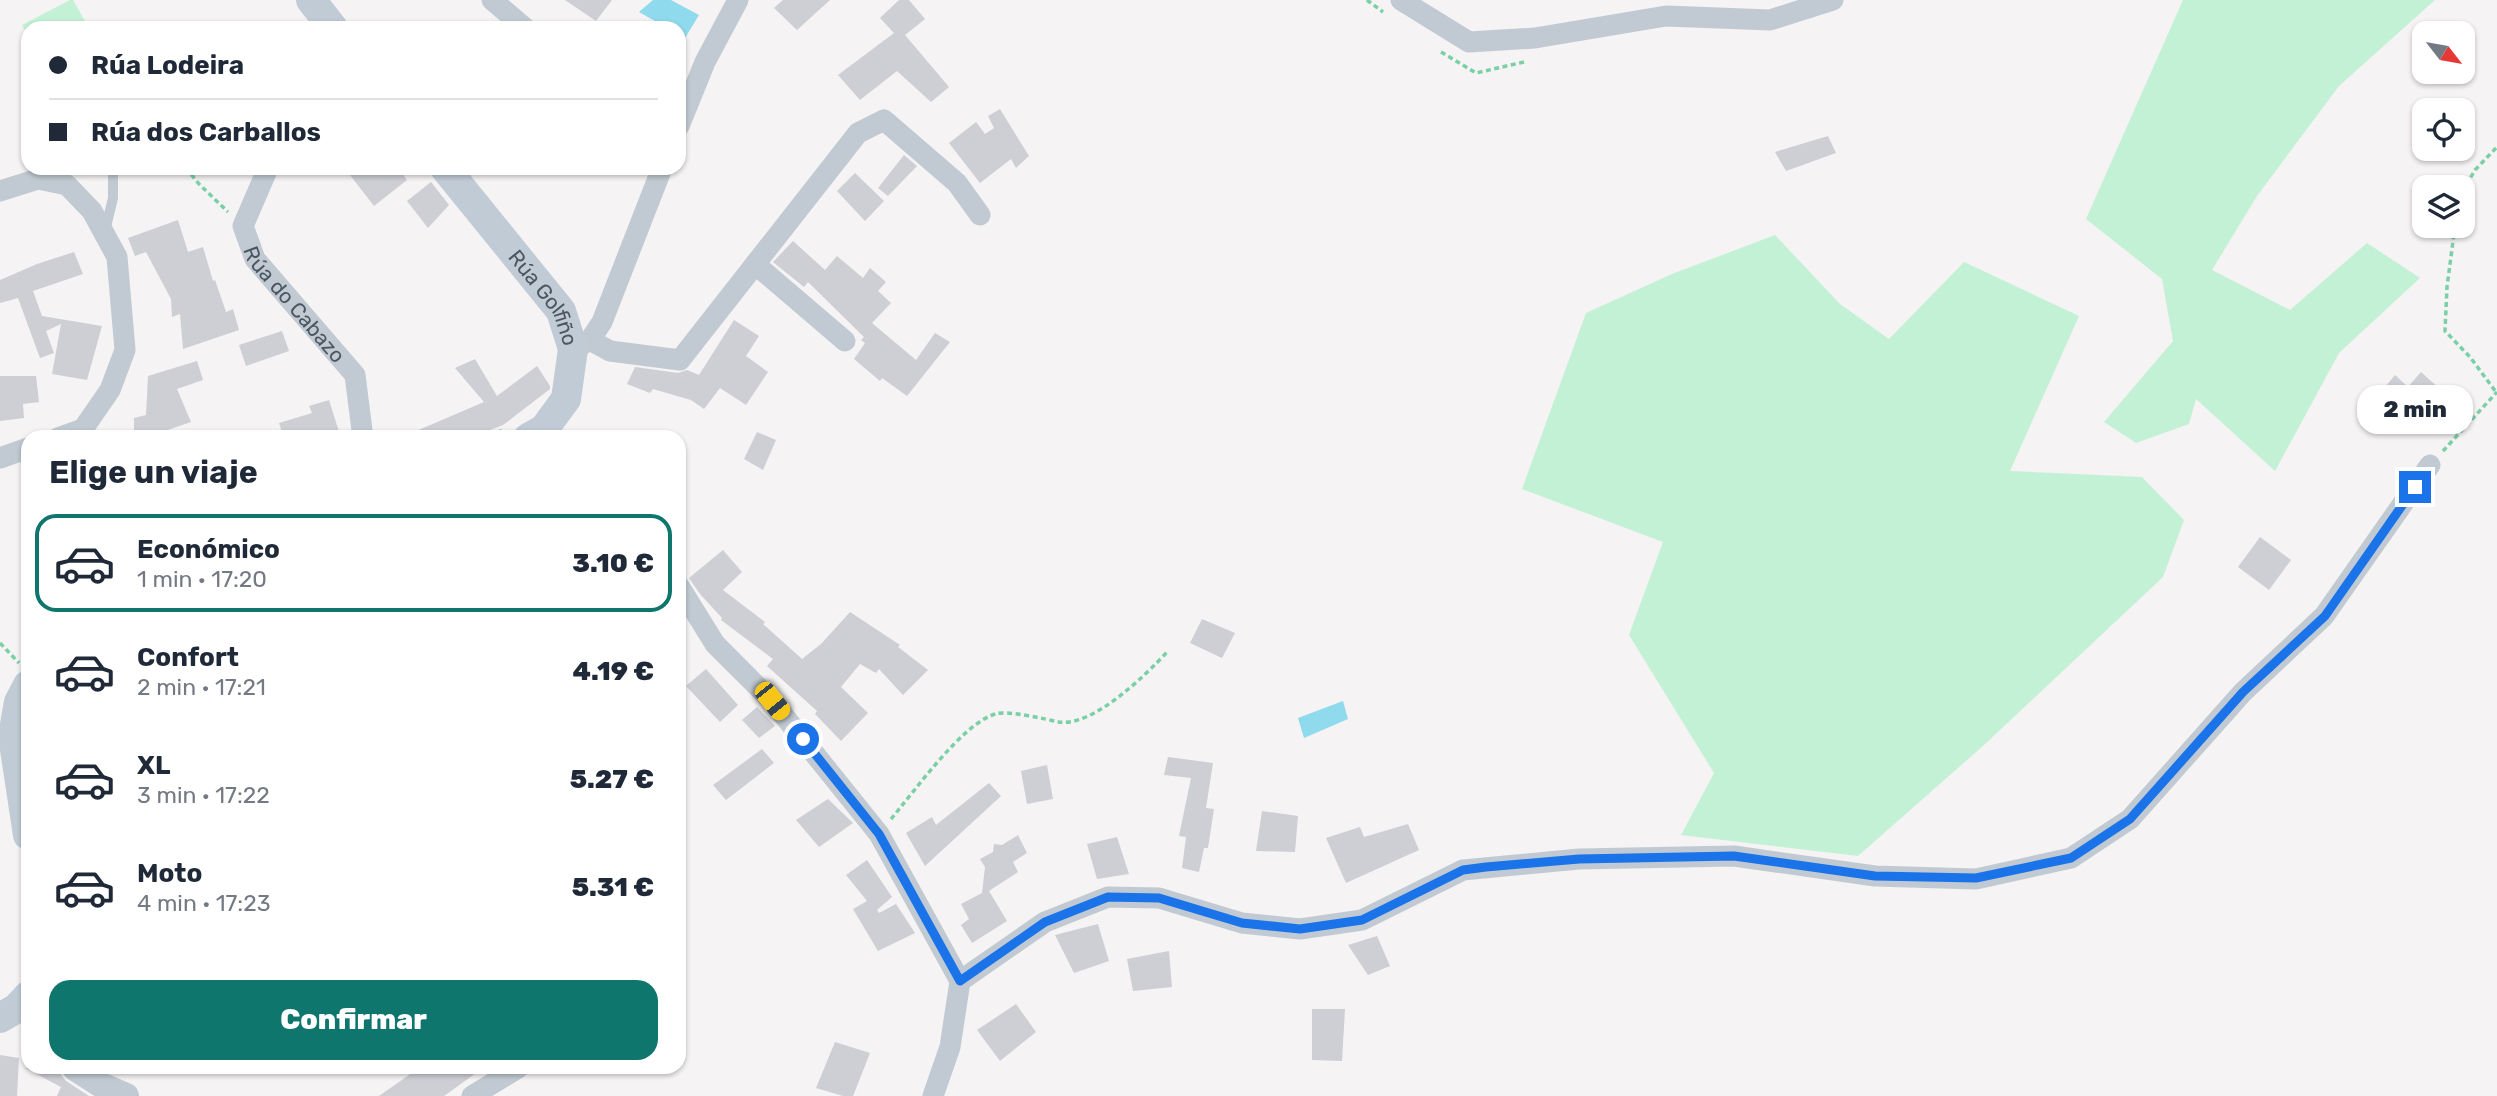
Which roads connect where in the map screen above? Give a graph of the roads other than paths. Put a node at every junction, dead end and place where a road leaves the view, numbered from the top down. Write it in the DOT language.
graph roads {
  1 [pos="492,0"];
  2 [pos="738,0"];
  3 [pos="1401,0"];
  4 [pos="1833,0"];
  5 [pos="517,21"];
  6 [pos="686,109"];
  7 [pos="39,175"];
  8 [pos="48,175"];
  9 [pos="113,175"];
  10 [pos="265,175"];
  11 [pos="451,175"];
  12 [pos="659,175"];
  13 [pos="0,191"];
  14 [pos="980,215"];
  15 [pos="104,233"];
  16 [pos="755,264"];
  17 [pos="845,341"];
  18 [pos="582,345"];
  19 [pos="87,430"];
  20 [pos="362,430"];
  21 [pos="539,430"];
  22 [pos="21,450"];
  23 [pos="0,458"];
  24 [pos="2430,465"];
  25 [pos="686,597"];
  26 [pos="21,688"];
  27 [pos="21,789"];
  28 [pos="960,981"];
  29 [pos="84,1074"];
  30 [pos="508,1074"];
  31 [pos="126,1096"];
  32 [pos="472,1096"];
  33 [pos="933,1096"];
  1 -- 5 [label="street"];
  2 -- 6 [label="street"];
  3 -- 4 [label="street"];
  7 -- 13 [label="street"];
  8 -- 15 [label="street"];
  9 -- 15 [label="lane"];
  10 -- 20 [label="street, Rúa do Cabazo"];
  11 -- 18 [label="main road, Rúa Golfiño"];
  12 -- 18 [label="street"];
  14 -- 16 [label="street"];
  15 -- 19 [label="street"];
  16 -- 17 [label="street"];
  16 -- 18 [label="street"];
  18 -- 21 [label="main road, Rúa Golfiño"];
  22 -- 23 [label="street"];
  24 -- 28 [label="street"];
  25 -- 28 [label="street"];
  26 -- 27 [label="main road"];
  28 -- 33 [label="street"];
  29 -- 31 [label="street"];
  30 -- 32 [label="street"];
}
